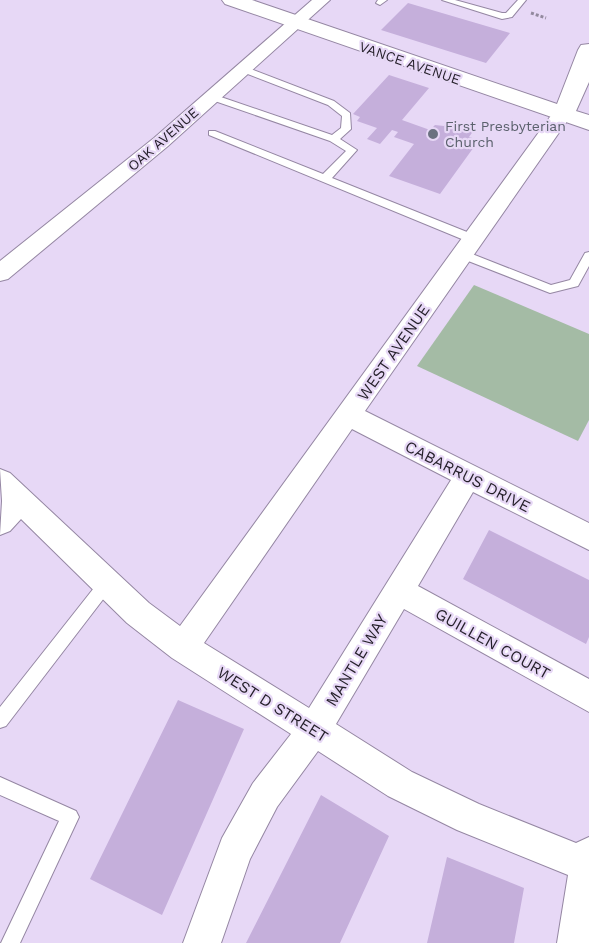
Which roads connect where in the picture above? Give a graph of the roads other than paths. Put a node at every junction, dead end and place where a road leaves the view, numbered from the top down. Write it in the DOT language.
graph roads {
  1 [pos="232,0"];
  2 [pos="268,0"];
  3 [pos="322,0"];
  4 [pos="446,0"];
  5 [pos="523,0"];
  6 [pos="301,19"];
  7 [pos="589,50"];
  8 [pos="243,69"];
  9 [pos="212,97"];
  10 [pos="574,109"];
  11 [pos="589,123"];
  12 [pos="212,133"];
  13 [pos="333,139"];
  14 [pos="325,179"];
  15 [pos="468,247"];
  16 [pos="589,256"];
  17 [pos="0,273"];
  18 [pos="348,415"];
  19 [pos="468,476"];
  20 [pos="7,501"];
  21 [pos="589,537"];
  22 [pos="106,584"];
  23 [pos="397,590"];
  24 [pos="183,647"];
  25 [pos="589,696"];
  26 [pos="0,720"];
  27 [pos="314,730"];
  28 [pos="0,786"];
  29 [pos="588,860"];
  30 [pos="10,943"];
  31 [pos="202,943"];
  32 [pos="576,943"];
  1 -- 6 [label="street, VANCE AVENUE"];
  2 -- 6 [label="street, VANCE AVENUE"];
  3 -- 6 [label="street, OAK AVENUE"];
  4 -- 5 [label="lane"];
  6 -- 8 [label="street, OAK AVENUE"];
  6 -- 10 [label="street, VANCE AVENUE"];
  7 -- 10 [label="street, WEST AVENUE"];
  8 -- 9 [label="street, OAK AVENUE"];
  8 -- 13 [label="lane"];
  9 -- 13 [label="lane"];
  9 -- 17 [label="street, OAK AVENUE"];
  10 -- 11 [label="street, VANCE AVENUE"];
  10 -- 15 [label="street, WEST AVENUE"];
  12 -- 14 [label="lane"];
  13 -- 14 [label="lane"];
  14 -- 15 [label="lane"];
  15 -- 16 [label="lane"];
  15 -- 18 [label="street, WEST AVENUE"];
  18 -- 19 [label="street, CABARRUS DRIVE"];
  18 -- 24 [label="street, WEST AVENUE"];
  19 -- 21 [label="street, CABARRUS DRIVE"];
  19 -- 23 [label="street, MANTLE WAY"];
  20 -- 22 [label="street, WEST D STREET"];
  22 -- 24 [label="street, WEST D STREET"];
  22 -- 26 [label="lane"];
  23 -- 25 [label="street, GUILLEN COURT"];
  23 -- 27 [label="street, MANTLE WAY"];
  24 -- 27 [label="street, WEST D STREET"];
  27 -- 29 [label="street, WEST D STREET"];
  27 -- 31 [label="street, MANTLE WAY"];
  28 -- 30 [label="lane"];
  29 -- 32 [label="street"];
}
